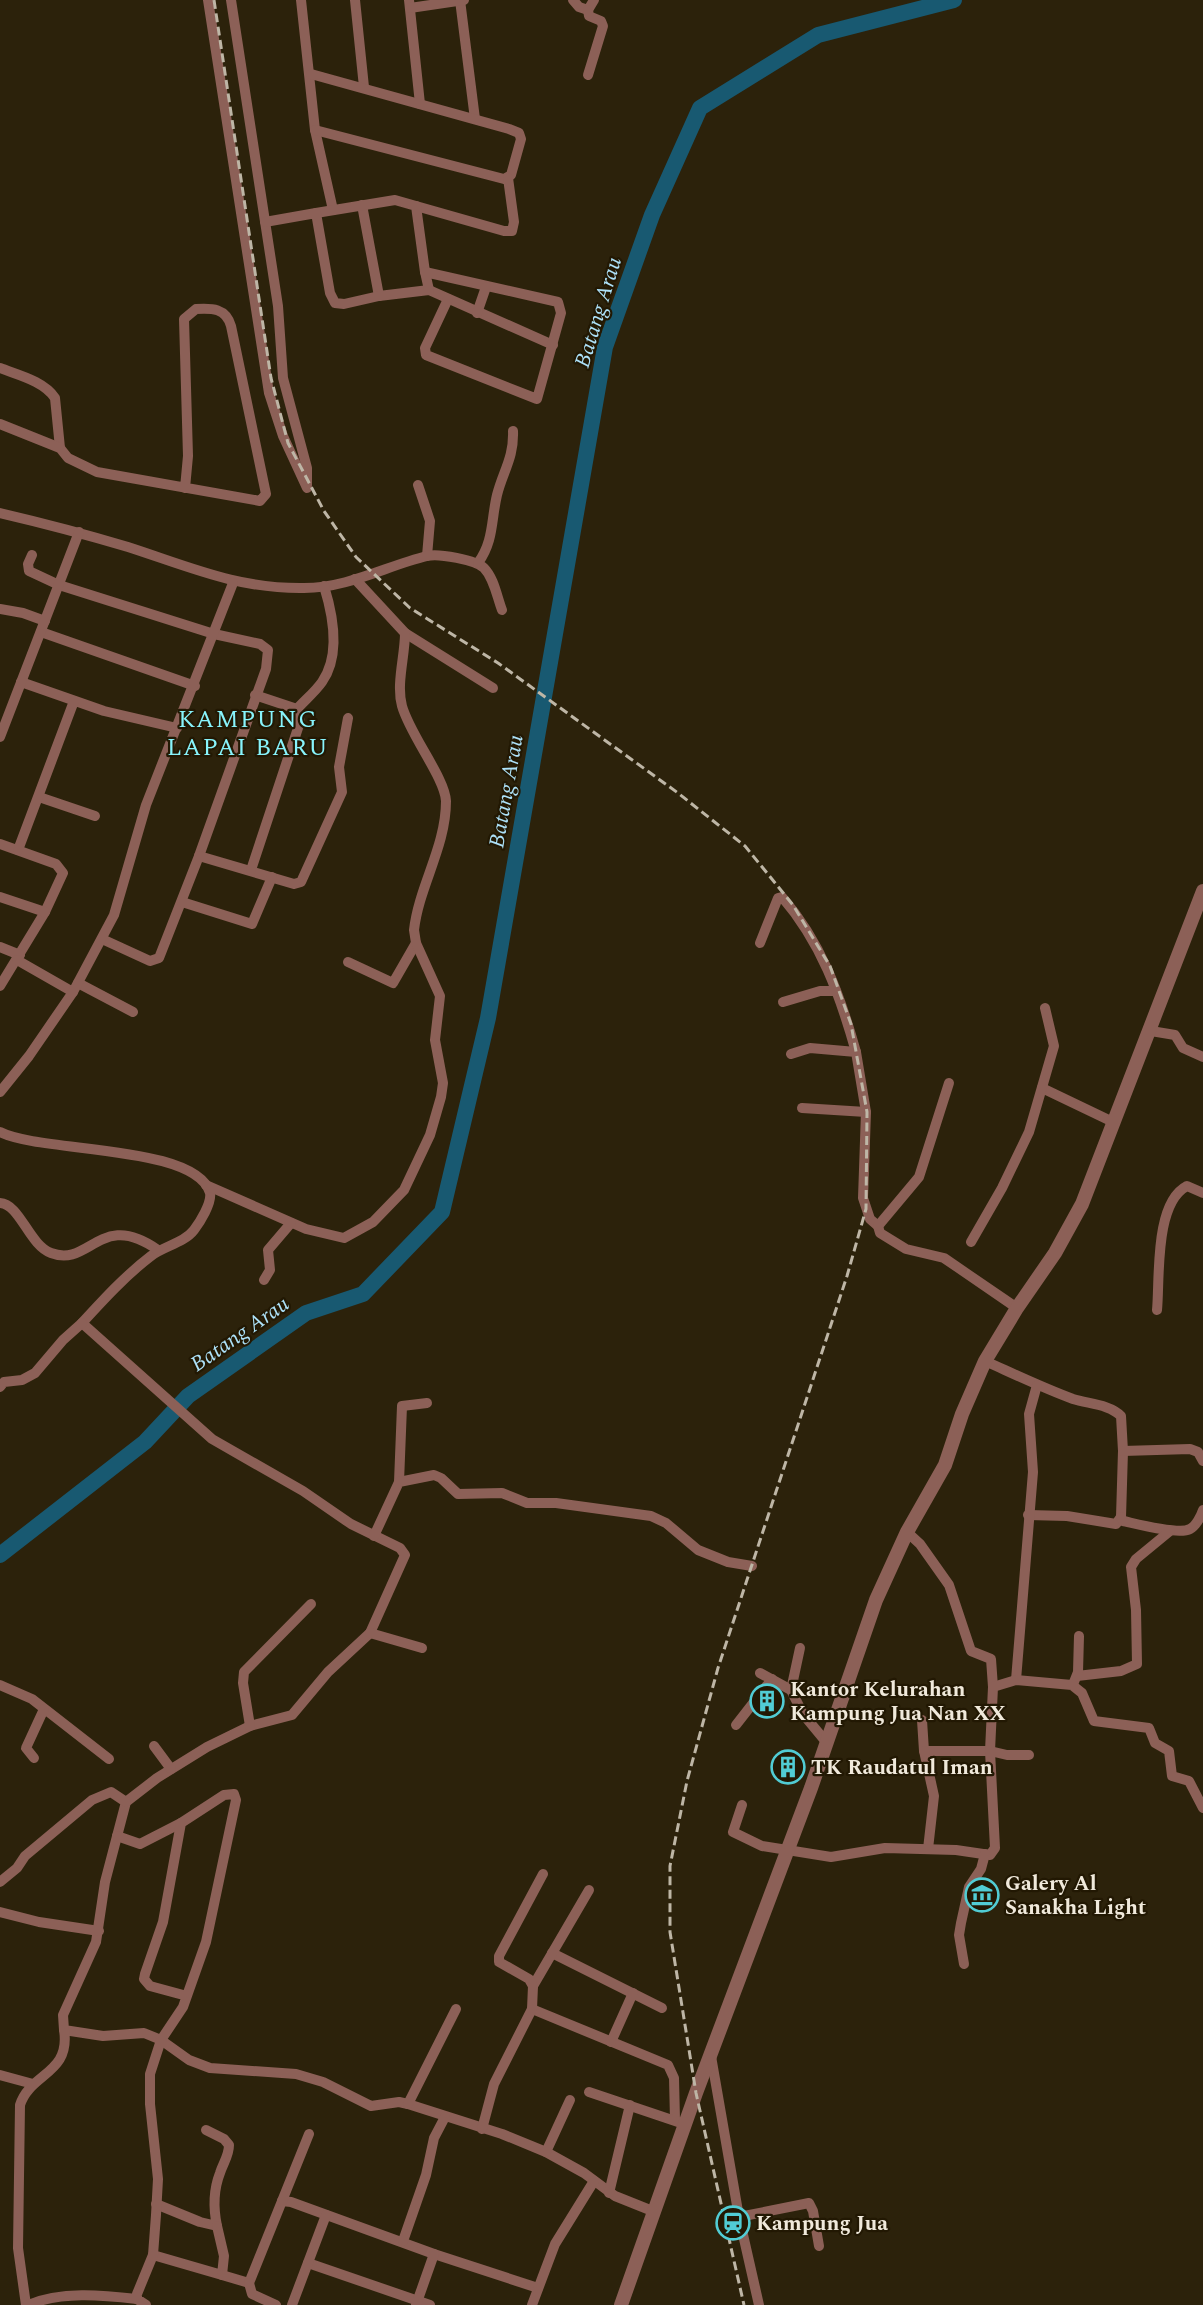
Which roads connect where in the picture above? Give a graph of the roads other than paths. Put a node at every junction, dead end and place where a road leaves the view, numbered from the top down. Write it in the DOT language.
graph roads {
  1 [pos="208,0"];
  2 [pos="231,0"];
  3 [pos="301,0"];
  4 [pos="355,0"];
  5 [pos="462,0"];
  6 [pos="573,0"];
  7 [pos="594,0"];
  8 [pos="409,4"];
  9 [pos="588,10"];
  10 [pos="311,74"];
  11 [pos="588,75"];
  12 [pos="364,87"];
  13 [pos="420,104"];
  14 [pos="475,119"];
  15 [pos="315,130"];
  16 [pos="508,178"];
  17 [pos="362,205"];
  18 [pos="416,206"];
  19 [pos="333,210"];
  20 [pos="316,213"];
  21 [pos="265,222"];
  22 [pos="425,272"];
  23 [pos="486,287"];
  24 [pos="429,290"];
  25 [pos="379,296"];
  26 [pos="448,299"];
  27 [pos="477,313"];
  28 [pos="553,345"];
  29 [pos="0,368"];
  30 [pos="0,424"];
  31 [pos="513,431"];
  32 [pos="60,447"];
  33 [pos="418,485"];
  34 [pos="185,488"];
  35 [pos="0,513"];
  36 [pos="79,532"];
  37 [pos="32,555"];
  38 [pos="427,556"];
  39 [pos="478,563"];
  40 [pos="355,579"];
  41 [pos="233,583"];
  42 [pos="59,585"];
  43 [pos="324,586"];
  44 [pos="0,609"];
  45 [pos="502,610"];
  46 [pos="43,626"];
  47 [pos="214,633"];
  48 [pos="405,633"];
  49 [pos="21,682"];
  50 [pos="195,686"];
  51 [pos="493,688"];
  52 [pos="255,695"];
  53 [pos="74,701"];
  54 [pos="297,709"];
  55 [pos="348,718"];
  56 [pos="177,728"];
  57 [pos="0,737"];
  58 [pos="39,797"];
  59 [pos="95,816"];
  60 [pos="0,844"];
  61 [pos="18,850"];
  62 [pos="199,856"];
  63 [pos="250,870"];
  64 [pos="272,876"];
  65 [pos="1203,891"];
  66 [pos="0,897"];
  67 [pos="182,902"];
  68 [pos="45,912"];
  69 [pos="102,939"];
  70 [pos="416,943"];
  71 [pos="760,943"];
  72 [pos="0,947"];
  73 [pos="18,958"];
  74 [pos="348,962"];
  75 [pos="0,986"];
  76 [pos="75,987"];
  77 [pos="837,991"];
  78 [pos="783,1002"];
  79 [pos="1045,1008"];
  80 [pos="133,1012"];
  81 [pos="1150,1031"];
  82 [pos="856,1052"];
  83 [pos="791,1054"];
  84 [pos="1203,1057"];
  85 [pos="949,1083"];
  86 [pos="1042,1088"];
  87 [pos="0,1092"];
  88 [pos="802,1108"];
  89 [pos="866,1112"];
  90 [pos="1113,1122"];
  91 [pos="0,1132"];
  92 [pos="206,1185"];
  93 [pos="1203,1192"];
  94 [pos="0,1203"];
  95 [pos="291,1223"];
  96 [pos="878,1226"];
  97 [pos="970,1242"];
  98 [pos="158,1250"];
  99 [pos="264,1280"];
  100 [pos="1017,1308"];
  101 [pos="1157,1310"];
  102 [pos="82,1323"];
  103 [pos="985,1361"];
  104 [pos="1037,1385"];
  105 [pos="0,1387"];
  106 [pos="427,1403"];
  107 [pos="1124,1451"];
  108 [pos="1203,1461"];
  109 [pos="399,1482"];
  110 [pos="1203,1510"];
  111 [pos="1028,1515"];
  112 [pos="1121,1517"];
  113 [pos="1170,1531"];
  114 [pos="907,1533"];
  115 [pos="374,1536"];
  116 [pos="752,1566"];
  117 [pos="311,1604"];
  118 [pos="370,1633"];
  119 [pos="1079,1636"];
  120 [pos="422,1648"];
  121 [pos="800,1648"];
  122 [pos="760,1673"];
  123 [pos="772,1679"];
  124 [pos="1016,1680"];
  125 [pos="1075,1680"];
  126 [pos="0,1685"];
  127 [pos="993,1687"];
  128 [pos="791,1690"];
  129 [pos="44,1709"];
  130 [pos="922,1720"];
  131 [pos="736,1725"];
  132 [pos="250,1726"];
  133 [pos="827,1743"];
  134 [pos="154,1746"];
  135 [pos="924,1751"];
  136 [pos="990,1751"];
  137 [pos="1029,1755"];
  138 [pos="34,1758"];
  139 [pos="109,1759"];
  140 [pos="171,1769"];
  141 [pos="126,1802"];
  142 [pos="742,1805"];
  143 [pos="1203,1808"];
  144 [pos="181,1823"];
  145 [pos="117,1836"];
  146 [pos="928,1849"];
  147 [pos="787,1850"];
  148 [pos="984,1854"];
  149 [pos="543,1874"];
  150 [pos="0,1882"];
  151 [pos="589,1890"];
  152 [pos="0,1912"];
  153 [pos="99,1931"];
  154 [pos="552,1953"];
  155 [pos="964,1964"];
  156 [pos="533,1986"];
  157 [pos="633,1994"];
  158 [pos="187,1996"];
  159 [pos="662,2008"];
  160 [pos="456,2009"];
  161 [pos="532,2009"];
  162 [pos="64,2030"];
  163 [pos="161,2040"];
  164 [pos="611,2042"];
  165 [pos="711,2056"];
  166 [pos="0,2075"];
  167 [pos="33,2084"];
  168 [pos="589,2092"];
  169 [pos="570,2100"];
  170 [pos="408,2104"];
  171 [pos="630,2105"];
  172 [pos="445,2117"];
  173 [pos="681,2122"];
  174 [pos="482,2129"];
  175 [pos="206,2130"];
  176 [pos="309,2134"];
  177 [pos="546,2152"];
  178 [pos="594,2181"];
  179 [pos="609,2193"];
  180 [pos="282,2201"];
  181 [pos="156,2204"];
  182 [pos="655,2212"];
  183 [pos="326,2215"];
  184 [pos="739,2217"];
  185 [pos="218,2226"];
  186 [pos="403,2241"];
  187 [pos="819,2246"];
  188 [pos="434,2254"];
  189 [pos="153,2255"];
  190 [pos="308,2263"];
  191 [pos="222,2276"];
  192 [pos="249,2283"];
  193 [pos="538,2288"];
  194 [pos="141,2302"];
  195 [pos="417,2303"];
  196 [pos="27,2305"];
  197 [pos="276,2305"];
  198 [pos="292,2305"];
  199 [pos="430,2305"];
  200 [pos="532,2305"];
  201 [pos="621,2305"];
  202 [pos="759,2305"];
  1 -- 21 [label="street"];
  2 -- 21 [label="street"];
  3 -- 10 [label="street"];
  4 -- 12 [label="street"];
  5 -- 8 [label="street"];
  5 -- 14 [label="street"];
  6 -- 9 [label="street"];
  7 -- 9 [label="street"];
  8 -- 13 [label="street"];
  9 -- 11 [label="street"];
  10 -- 12 [label="street"];
  10 -- 15 [label="street"];
  12 -- 13 [label="street"];
  13 -- 14 [label="street"];
  14 -- 16 [label="street"];
  15 -- 16 [label="street"];
  15 -- 19 [label="street"];
  16 -- 18 [label="street"];
  17 -- 18 [label="street"];
  17 -- 19 [label="street"];
  17 -- 25 [label="street"];
  18 -- 22 [label="street"];
  19 -- 20 [label="street"];
  20 -- 21 [label="street"];
  20 -- 25 [label="street"];
  22 -- 23 [label="street"];
  22 -- 24 [label="street"];
  23 -- 27 [label="street"];
  23 -- 28 [label="street"];
  24 -- 25 [label="street"];
  24 -- 26 [label="street"];
  26 -- 27 [label="street"];
  26 -- 28 [label="street"];
  27 -- 28 [label="street"];
  29 -- 32 [label="street"];
  30 -- 32 [label="street"];
  31 -- 39 [label="street"];
  32 -- 34 [label="street"];
  33 -- 38 [label="street"];
  34 -- 34 [label="street"];
  35 -- 36 [label="street"];
  36 -- 41 [label="street"];
  36 -- 42 [label="street"];
  37 -- 42 [label="street"];
  38 -- 39 [label="street"];
  38 -- 40 [label="street"];
  39 -- 45 [label="street"];
  40 -- 43 [label="street"];
  40 -- 48 [label="street"];
  41 -- 43 [label="street"];
  41 -- 47 [label="street"];
  42 -- 46 [label="street"];
  42 -- 47 [label="street"];
  43 -- 54 [label="street"];
  44 -- 46 [label="street"];
  46 -- 49 [label="street"];
  46 -- 50 [label="street"];
  47 -- 50 [label="street"];
  47 -- 52 [label="street"];
  48 -- 51 [label="street"];
  48 -- 70 [label="street"];
  49 -- 53 [label="street"];
  49 -- 57 [label="street"];
  50 -- 56 [label="street"];
  52 -- 54 [label="street"];
  52 -- 62 [label="street"];
  53 -- 56 [label="street"];
  53 -- 58 [label="street"];
  54 -- 63 [label="street"];
  55 -- 64 [label="street"];
  56 -- 69 [label="street"];
  58 -- 59 [label="street"];
  58 -- 61 [label="street"];
  60 -- 61 [label="street"];
  61 -- 68 [label="street"];
  62 -- 63 [label="street"];
  62 -- 67 [label="street"];
  63 -- 64 [label="street"];
  64 -- 67 [label="street"];
  65 -- 81 [label="street"];
  66 -- 68 [label="street"];
  67 -- 69 [label="street"];
  68 -- 73 [label="street"];
  69 -- 76 [label="street"];
  70 -- 74 [label="street"];
  70 -- 95 [label="street"];
  71 -- 77 [label="street"];
  72 -- 73 [label="street"];
  73 -- 75 [label="street"];
  73 -- 76 [label="street"];
  76 -- 80 [label="street"];
  76 -- 87 [label="street"];
  77 -- 78 [label="street"];
  77 -- 82 [label="street"];
  79 -- 86 [label="street"];
  81 -- 84 [label="street"];
  81 -- 90 [label="street"];
  82 -- 83 [label="street"];
  82 -- 89 [label="street"];
  85 -- 96 [label="street"];
  86 -- 90 [label="street"];
  86 -- 97 [label="street"];
  88 -- 89 [label="street"];
  89 -- 96 [label="street"];
  90 -- 100 [label="street"];
  91 -- 92 [label="street"];
  92 -- 95 [label="street"];
  92 -- 98 [label="street"];
  93 -- 101 [label="street"];
  94 -- 98 [label="street"];
  95 -- 99 [label="street"];
  96 -- 100 [label="street"];
  98 -- 102 [label="street"];
  100 -- 103 [label="street"];
  102 -- 105 [label="street"];
  102 -- 115 [label="street"];
  103 -- 104 [label="street"];
  103 -- 114 [label="street"];
  104 -- 107 [label="street"];
  104 -- 111 [label="street"];
  106 -- 109 [label="street"];
  107 -- 108 [label="street"];
  107 -- 112 [label="street"];
  109 -- 115 [label="street"];
  109 -- 116 [label="street"];
  110 -- 113 [label="street"];
  111 -- 112 [label="street"];
  111 -- 124 [label="street"];
  112 -- 113 [label="street"];
  113 -- 125 [label="street"];
  114 -- 127 [label="street"];
  114 -- 133 [label="street"];
  115 -- 118 [label="street"];
  117 -- 132 [label="street"];
  118 -- 120 [label="street"];
  118 -- 132 [label="street"];
  119 -- 125 [label="street"];
  121 -- 128 [label="street"];
  122 -- 123 [label="street"];
  123 -- 128 [label="street"];
  123 -- 131 [label="street"];
  124 -- 125 [label="street"];
  124 -- 127 [label="street"];
  125 -- 143 [label="street"];
  126 -- 129 [label="street"];
  127 -- 136 [label="street"];
  128 -- 133 [label="street"];
  129 -- 138 [label="street"];
  129 -- 139 [label="street"];
  130 -- 135 [label="street"];
  132 -- 140 [label="street"];
  133 -- 147 [label="street"];
  134 -- 140 [label="street"];
  135 -- 136 [label="street"];
  135 -- 146 [label="street"];
  136 -- 137 [label="street"];
  136 -- 148 [label="street"];
  140 -- 141 [label="street"];
  141 -- 145 [label="street"];
  141 -- 150 [label="street"];
  142 -- 147 [label="street"];
  144 -- 145 [label="street"];
  144 -- 158 [label="street"];
  144 -- 158 [label="street"];
  145 -- 153 [label="street"];
  146 -- 147 [label="street"];
  146 -- 148 [label="street"];
  147 -- 165 [label="street"];
  148 -- 155 [label="street"];
  149 -- 156 [label="street"];
  151 -- 154 [label="street"];
  152 -- 153 [label="street"];
  153 -- 162 [label="street"];
  154 -- 156 [label="street"];
  154 -- 157 [label="street"];
  156 -- 161 [label="street"];
  157 -- 159 [label="street"];
  157 -- 164 [label="street"];
  158 -- 163 [label="street"];
  160 -- 170 [label="street"];
  161 -- 164 [label="street"];
  161 -- 174 [label="street"];
  162 -- 163 [label="street"];
  162 -- 167 [label="street"];
  163 -- 170 [label="street"];
  163 -- 181 [label="street"];
  164 -- 173 [label="street"];
  165 -- 173 [label="street"];
  165 -- 184 [label="street"];
  166 -- 167 [label="street"];
  167 -- 196 [label="street"];
  168 -- 171 [label="street"];
  169 -- 177 [label="street"];
  170 -- 172 [label="street"];
  171 -- 173 [label="street"];
  171 -- 179 [label="street"];
  172 -- 174 [label="street"];
  172 -- 186 [label="street"];
  173 -- 182 [label="street"];
  174 -- 177 [label="street"];
  175 -- 185 [label="street"];
  176 -- 180 [label="street"];
  177 -- 178 [label="street"];
  178 -- 179 [label="street"];
  178 -- 193 [label="street"];
  179 -- 182 [label="street"];
  180 -- 183 [label="street"];
  180 -- 192 [label="street"];
  181 -- 185 [label="street"];
  181 -- 189 [label="street"];
  182 -- 201 [label="street"];
  183 -- 186 [label="street"];
  183 -- 190 [label="street"];
  184 -- 187 [label="street"];
  184 -- 202 [label="street"];
  185 -- 191 [label="street"];
  186 -- 188 [label="street"];
  188 -- 193 [label="street"];
  188 -- 195 [label="street"];
  189 -- 191 [label="street"];
  189 -- 194 [label="street"];
  190 -- 195 [label="street"];
  190 -- 198 [label="street"];
  191 -- 192 [label="street"];
  192 -- 197 [label="street"];
  193 -- 200 [label="street"];
  194 -- 196 [label="street"];
  195 -- 199 [label="street"];
}
